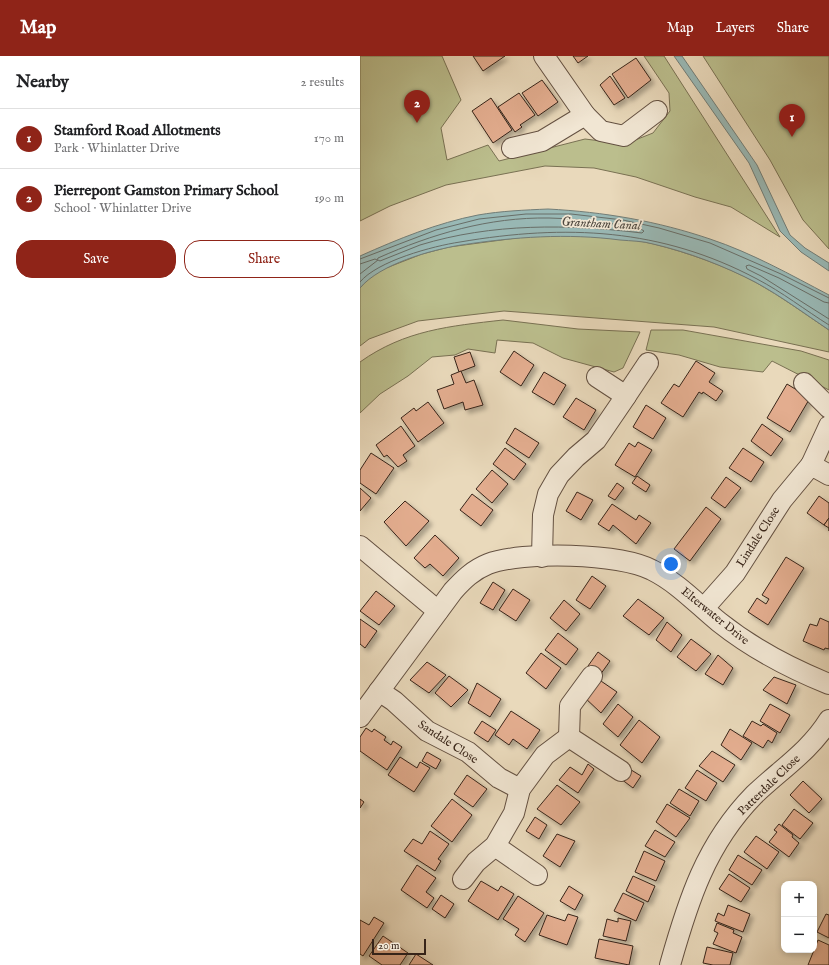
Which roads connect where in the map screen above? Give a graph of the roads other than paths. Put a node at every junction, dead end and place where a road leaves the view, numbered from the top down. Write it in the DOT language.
graph roads {
  1 [pos="544,56"];
  2 [pos="657,111"];
  3 [pos="585,115"];
  4 [pos="512,148"];
  5 [pos="648,363"];
  6 [pos="596,377"];
  7 [pos="804,383"];
  8 [pos="626,396"];
  9 [pos="829,408"];
  10 [pos="829,426"];
  11 [pos="811,465"];
  12 [pos="829,475"];
  13 [pos="360,546"];
  14 [pos="542,557"];
  15 [pos="704,608"];
  16 [pos="438,611"];
  17 [pos="592,676"];
  18 [pos="829,684"];
  19 [pos="379,691"];
  20 [pos="360,717"];
  21 [pos="829,720"];
  22 [pos="569,737"];
  23 [pos="622,771"];
  24 [pos="520,789"];
  25 [pos="495,846"];
  26 [pos="537,875"];
  27 [pos="463,878"];
  28 [pos="670,965"];
  1 -- 3 [label="street"];
  2 -- 3 [label="street"];
  3 -- 4 [label="street"];
  5 -- 8 [label="street"];
  6 -- 8 [label="street"];
  7 -- 9 [label="street"];
  8 -- 14 [label="street"];
  10 -- 11 [label="street, Lindale Close"];
  11 -- 12 [label="street"];
  11 -- 15 [label="street, Lindale Close"];
  13 -- 16 [label="street"];
  14 -- 15 [label="street, Elterwater Drive"];
  14 -- 16 [label="street, Elterwater Drive"];
  15 -- 18 [label="street, Elterwater Drive"];
  16 -- 19 [label="street, Elterwater Drive"];
  17 -- 22 [label="street"];
  19 -- 20 [label="street, Elterwater Drive"];
  19 -- 24 [label="street, Sandale Close"];
  21 -- 28 [label="street, Patterdale Close"];
  22 -- 23 [label="street"];
  22 -- 24 [label="street"];
  24 -- 25 [label="street"];
  25 -- 26 [label="street"];
  25 -- 27 [label="street"];
}
